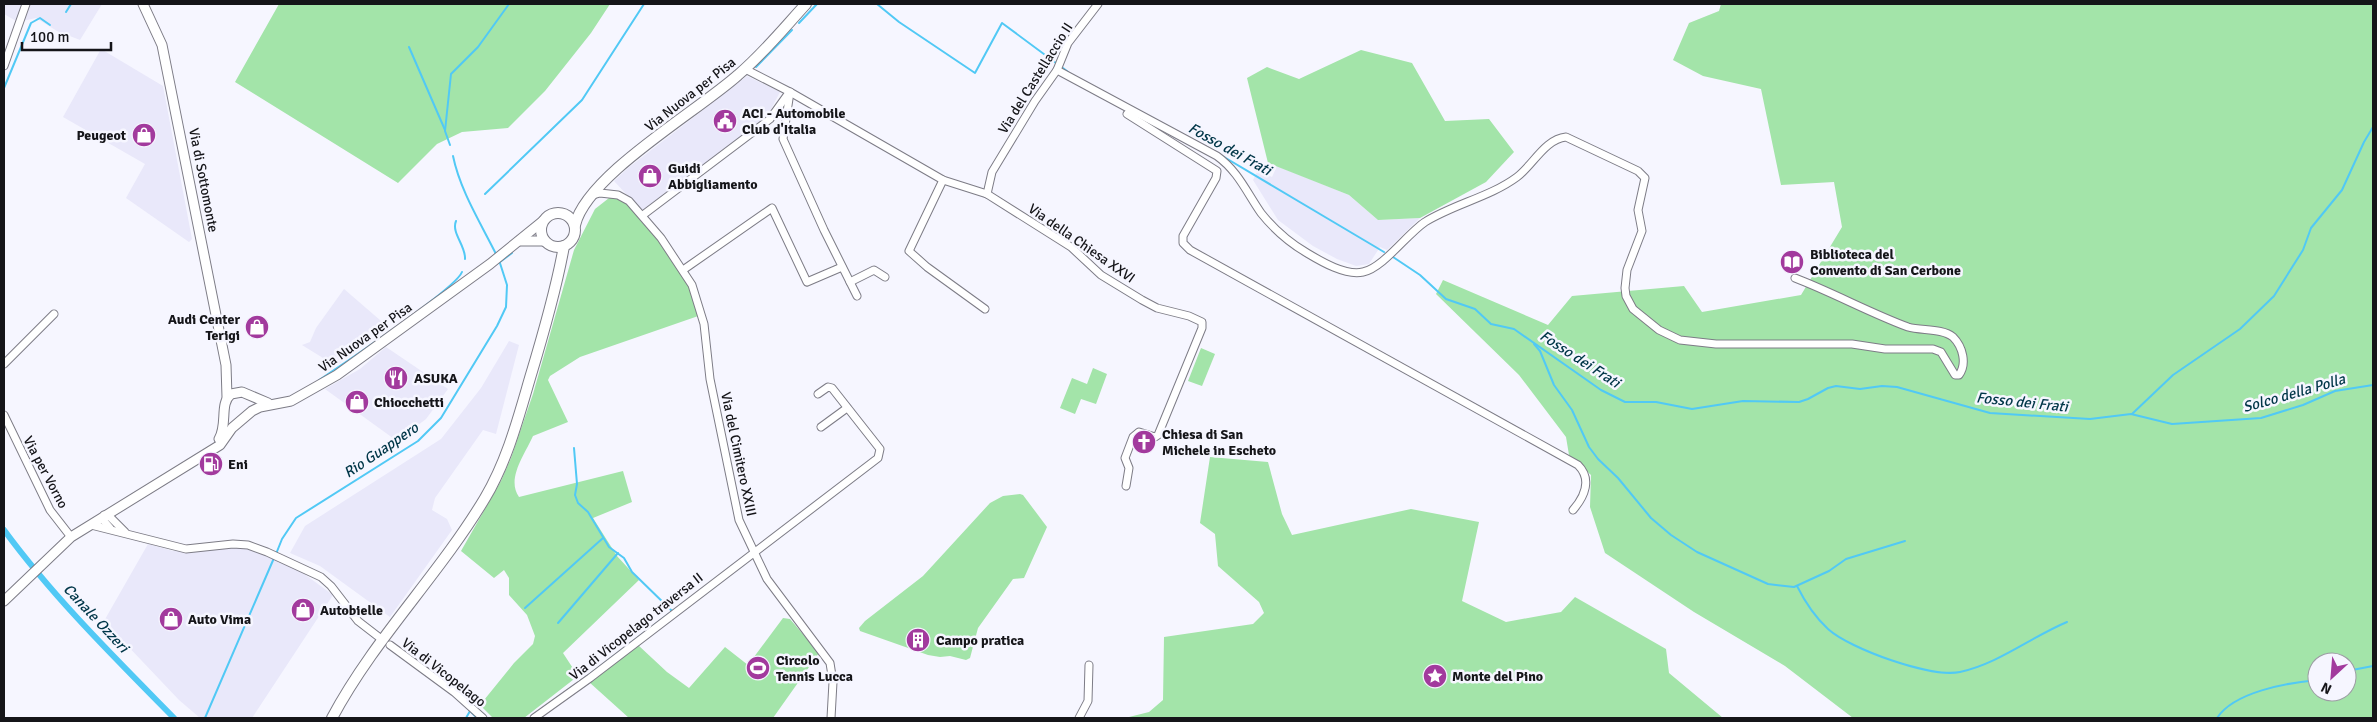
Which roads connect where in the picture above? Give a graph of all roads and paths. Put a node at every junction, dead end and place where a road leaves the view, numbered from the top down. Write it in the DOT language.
graph roads {
  1 [pos="26,4"];
  2 [pos="143,4"];
  3 [pos="806,4"];
  4 [pos="1098,4"];
  5 [pos="4,66"];
  6 [pos="745,69"];
  7 [pos="1057,70"];
  8 [pos="1079,83"];
  9 [pos="790,92"];
  10 [pos="943,180"];
  11 [pos="987,194"];
  12 [pos="587,199"];
  13 [pos="561,213"];
  14 [pos="643,215"];
  15 [pos="543,221"];
  16 [pos="575,225"];
  17 [pos="519,242"];
  18 [pos="547,243"];
  19 [pos="564,246"];
  20 [pos="842,267"];
  21 [pos="683,270"];
  22 [pos="557,275"];
  23 [pos="885,276"];
  24 [pos="1796,278"];
  25 [pos="850,282"];
  26 [pos="857,296"];
  27 [pos="985,309"];
  28 [pos="54,314"];
  29 [pos="4,364"];
  30 [pos="226,365"];
  31 [pos="245,394"];
  32 [pos="818,394"];
  33 [pos="227,397"];
  34 [pos="273,405"];
  35 [pos="847,408"];
  36 [pos="252,411"];
  37 [pos="225,412"];
  38 [pos="4,415"];
  39 [pos="241,420"];
  40 [pos="821,427"];
  41 [pos="208,452"];
  42 [pos="1126,486"];
  43 [pos="122,504"];
  44 [pos="1573,510"];
  45 [pos="104,514"];
  46 [pos="88,524"];
  47 [pos="117,524"];
  48 [pos="110,528"];
  49 [pos="128,534"];
  50 [pos="71,537"];
  51 [pos="753,552"];
  52 [pos="4,602"];
  53 [pos="380,638"];
  54 [pos="390,645"];
  55 [pos="1089,665"];
  56 [pos="332,718"];
  57 [pos="483,718"];
  58 [pos="534,718"];
  59 [pos="831,718"];
  60 [pos="1079,718"];
  1 -- 5 [label="street"];
  2 -- 30 [label="main road, Via di Sottomonte"];
  3 -- 6 [label="main road, Via Nuova per Pisa"];
  4 -- 7 [label="street, Via del Castellaccio II"];
  6 -- 9 [label="street, Via della Chiesa XXVI"];
  6 -- 12 [label="main road, Via Nuova per Pisa"];
  7 -- 8 [label="street"];
  7 -- 11 [label="street, Via del Castellaccio II"];
  8 -- 24 [label="street"];
  8 -- 44 [label="street"];
  9 -- 10 [label="street, Via della Chiesa XXVI"];
  9 -- 14 [label="street"];
  9 -- 20 [label="street"];
  10 -- 11 [label="street, Via della Chiesa XXVI"];
  10 -- 27 [label="street"];
  11 -- 42 [label="street, Via della Chiesa XXVI"];
  12 -- 13 [label="main road"];
  12 -- 14 [label="street, Via del Cimitero XXIII"];
  12 -- 16 [label="main road"];
  13 -- 15 [label="main road"];
  13 -- 16 [label="main road"];
  14 -- 21 [label="street, Via del Cimitero XXIII"];
  15 -- 17 [label="main road"];
  15 -- 18 [label="main road"];
  16 -- 19 [label="main road"];
  17 -- 18 [label="main road"];
  17 -- 34 [label="main road, Via Nuova per Pisa"];
  18 -- 19 [label="main road"];
  18 -- 22 [label="main road"];
  19 -- 22 [label="main road"];
  20 -- 21 [label="street"];
  20 -- 25 [label="street"];
  21 -- 51 [label="street, Via del Cimitero XXIII"];
  22 -- 56 [label="main road"];
  23 -- 25 [label="street"];
  25 -- 26 [label="street"];
  28 -- 29 [label="street"];
  30 -- 31 [label="main road"];
  30 -- 33 [label="main road"];
  31 -- 33 [label="main road"];
  31 -- 34 [label="main road"];
  31 -- 36 [label="main road"];
  32 -- 35 [label="street"];
  33 -- 37 [label="main road"];
  34 -- 36 [label="main road, Via Nuova per Pisa"];
  35 -- 40 [label="street"];
  35 -- 51 [label="street, Via di Vicopelago traversa II"];
  36 -- 39 [label="main road"];
  37 -- 39 [label="main road"];
  37 -- 41 [label="main road"];
  38 -- 50 [label="street, Via per Vorno"];
  39 -- 41 [label="main road"];
  41 -- 43 [label="main road"];
  43 -- 45 [label="main road"];
  43 -- 47 [label="street"];
  45 -- 46 [label="main road"];
  45 -- 47 [label="street"];
  45 -- 48 [label="street"];
  46 -- 48 [label="street"];
  46 -- 50 [label="main road"];
  47 -- 49 [label="street"];
  48 -- 49 [label="street"];
  49 -- 53 [label="street"];
  50 -- 52 [label="main road"];
  51 -- 58 [label="street, Via di Vicopelago traversa II"];
  51 -- 59 [label="street, Via del Cimitero XXIII"];
  54 -- 57 [label="street, Via di Vicopelago"];
  55 -- 60 [label="street"];
}
